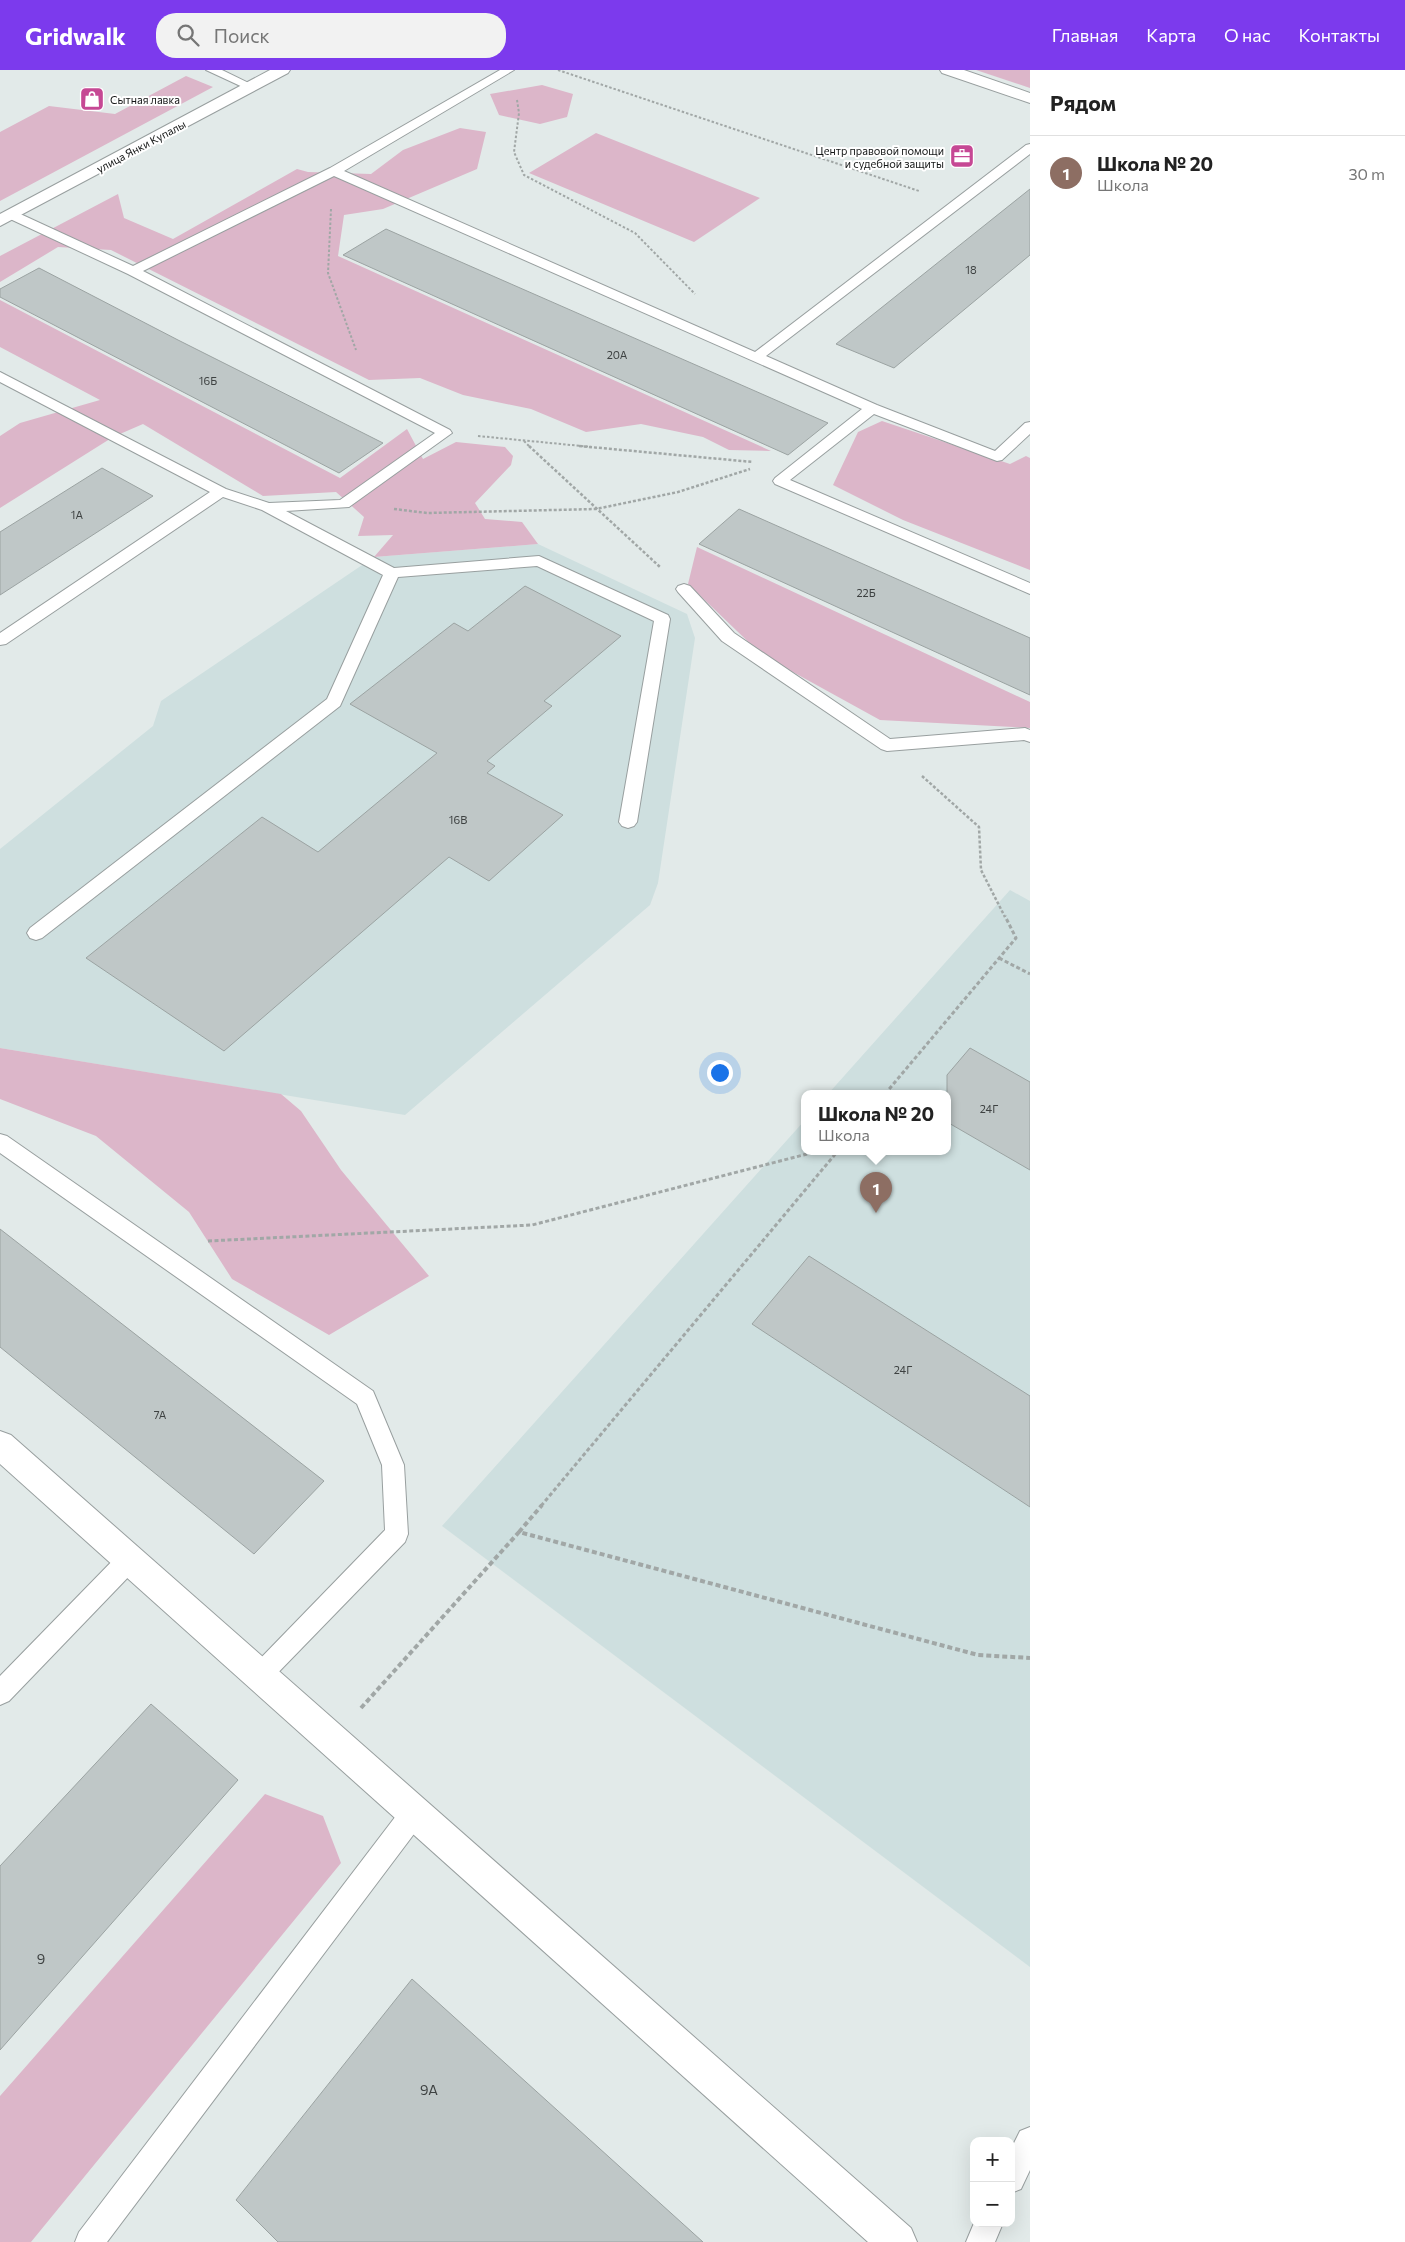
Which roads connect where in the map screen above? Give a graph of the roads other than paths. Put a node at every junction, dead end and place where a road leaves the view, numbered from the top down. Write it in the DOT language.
graph roads {
  1 [pos="212,70"];
  2 [pos="282,70"];
  3 [pos="508,70"];
  4 [pos="948,70"];
  5 [pos="251,86"];
  6 [pos="1030,98"];
  7 [pos="1030,148"];
  8 [pos="334,171"];
  9 [pos="6,218"];
  10 [pos="133,271"];
  11 [pos="757,357"];
  12 [pos="0,376"];
  13 [pos="872,408"];
  14 [pos="1030,426"];
  15 [pos="221,492"];
  16 [pos="267,507"];
  17 [pos="392,572"];
  18 [pos="684,589"];
  19 [pos="1030,589"];
  20 [pos="0,640"];
  21 [pos="1030,736"];
  22 [pos="628,822"];
  23 [pos="36,934"];
  24 [pos="0,1142"];
  25 [pos="0,1445"];
  26 [pos="129,1560"];
  27 [pos="259,1676"];
  28 [pos="0,1693"];
  29 [pos="414,1813"];
  30 [pos="1030,2141"];
  31 [pos="1015,2171"];
  32 [pos="987,2227"];
  33 [pos="89,2242"];
  34 [pos="897,2242"];
  35 [pos="980,2242"];
  1 -- 5 [label="lane"];
  2 -- 5 [label="street, улица Янки Купалы"];
  3 -- 8 [label="lane"];
  4 -- 6 [label="street"];
  5 -- 9 [label="street, улица Янки Купалы"];
  7 -- 11 [label="lane"];
  8 -- 10 [label="lane"];
  8 -- 11 [label="lane"];
  9 -- 10 [label="lane"];
  10 -- 16 [label="lane"];
  11 -- 13 [label="lane"];
  12 -- 15 [label="lane"];
  13 -- 14 [label="lane"];
  13 -- 19 [label="lane"];
  15 -- 16 [label="lane"];
  15 -- 20 [label="lane"];
  16 -- 17 [label="lane"];
  17 -- 22 [label="lane"];
  17 -- 23 [label="lane"];
  18 -- 21 [label="lane"];
  24 -- 27 [label="lane"];
  25 -- 26 [label="street"];
  26 -- 27 [label="street"];
  26 -- 28 [label="lane"];
  27 -- 29 [label="street"];
  29 -- 33 [label="lane"];
  29 -- 34 [label="street"];
  30 -- 31 [label="lane"];
  32 -- 35 [label="lane"];
}
